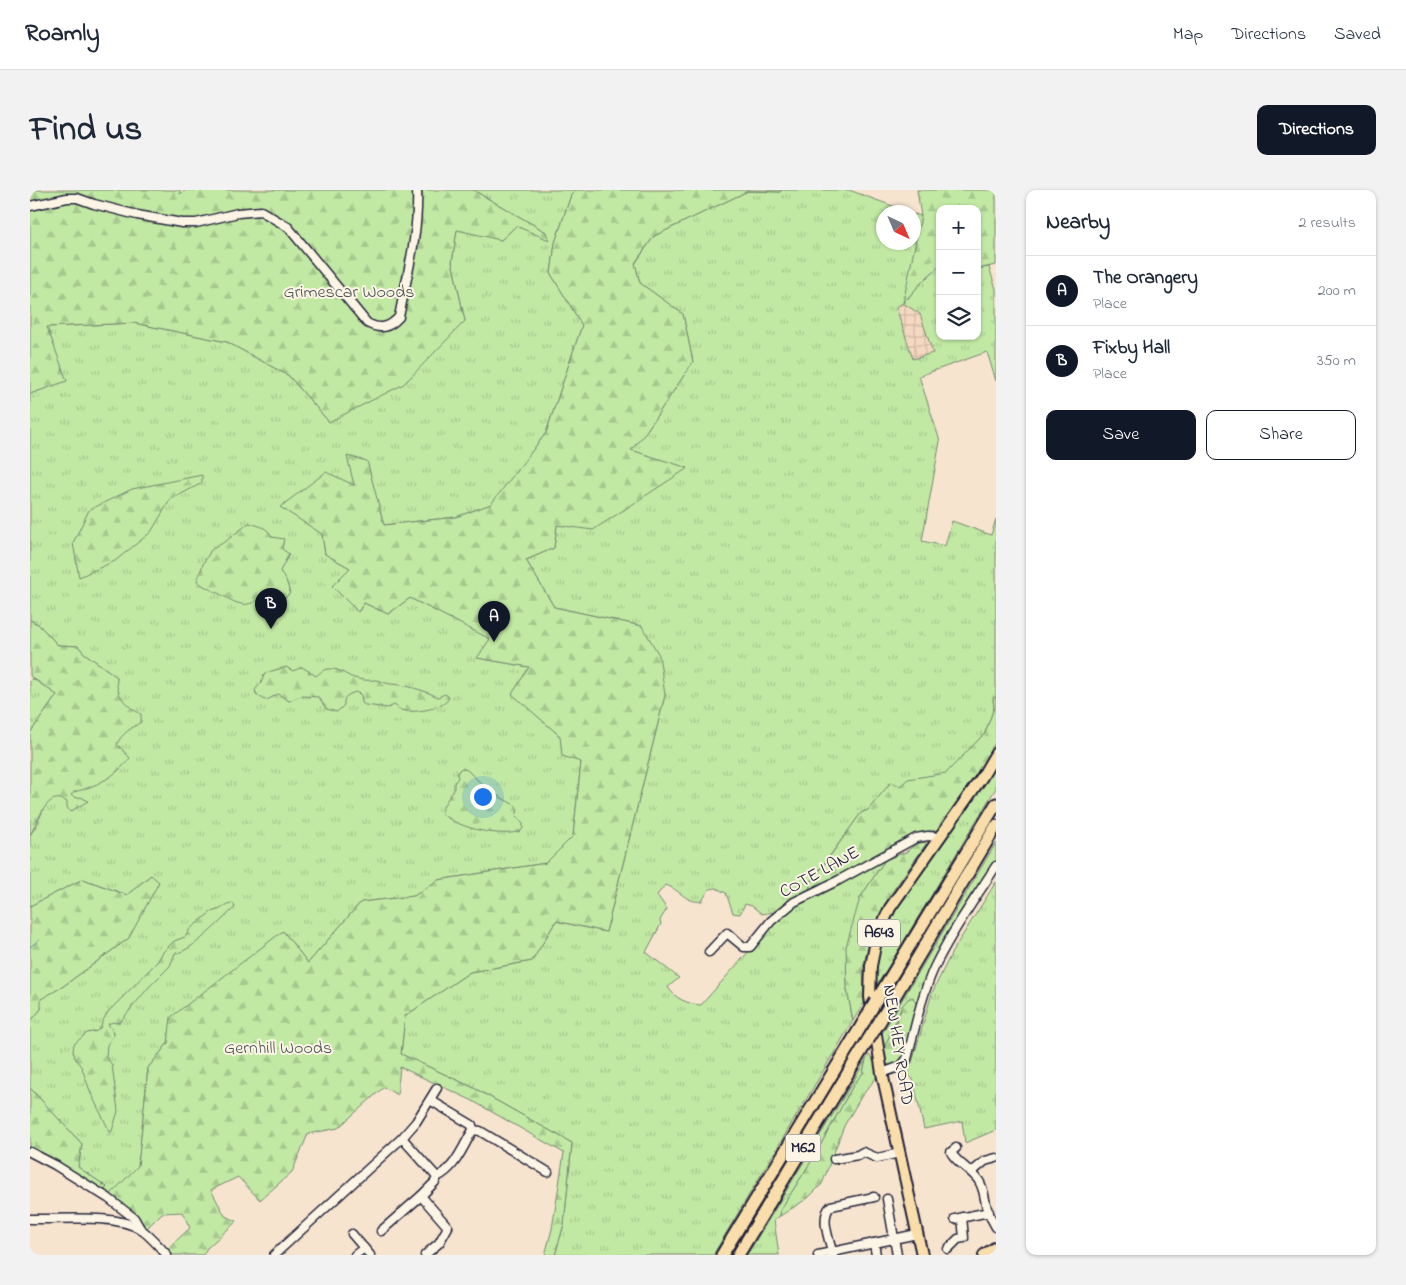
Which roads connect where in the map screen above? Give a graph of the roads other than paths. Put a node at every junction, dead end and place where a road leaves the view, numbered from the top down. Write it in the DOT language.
graph roads {
  1 [pos="417,190"];
  2 [pos="30,206"];
  3 [pos="996,753"];
  4 [pos="996,804"];
  5 [pos="996,826"];
  6 [pos="940,837"];
  7 [pos="996,866"];
  8 [pos="709,952"];
  9 [pos="882,1073"];
  10 [pos="437,1088"];
  11 [pos="430,1100"];
  12 [pos="474,1130"];
  13 [pos="402,1138"];
  14 [pos="956,1148"];
  15 [pos="30,1152"];
  16 [pos="900,1153"];
  17 [pos="996,1158"];
  18 [pos="834,1159"];
  19 [pos="548,1172"];
  20 [pos="972,1172"];
  21 [pos="437,1177"];
  22 [pos="421,1196"];
  23 [pos="874,1196"];
  24 [pos="887,1200"];
  25 [pos="992,1216"];
  26 [pos="30,1219"];
  27 [pos="996,1226"];
  28 [pos="141,1230"];
  29 [pos="381,1230"];
  30 [pos="352,1234"];
  31 [pos="917,1234"];
  32 [pos="894,1238"];
  33 [pos="874,1243"];
  34 [pos="996,1247"];
  35 [pos="364,1248"];
  36 [pos="948,1249"];
  37 [pos="832,1253"];
  38 [pos="166,1255"];
  39 [pos="274,1255"];
  40 [pos="355,1255"];
  41 [pos="370,1255"];
  42 [pos="425,1255"];
  43 [pos="722,1255"];
  44 [pos="738,1255"];
  45 [pos="818,1255"];
  46 [pos="876,1255"];
  47 [pos="897,1255"];
  48 [pos="922,1255"];
  49 [pos="984,1255"];
  1 -- 2 [label="street"];
  3 -- 6 [label="main road, NEW HEY ROAD / A643"];
  4 -- 43 [label="highway, M62, bridge"];
  5 -- 44 [label="highway, M62, bridge"];
  6 -- 8 [label="street, COTE LANE"];
  6 -- 9 [label="main road, NEW HEY ROAD / A643"];
  7 -- 9 [label="street"];
  9 -- 16 [label="main road, NEW HEY ROAD / A643"];
  10 -- 11 [label="street"];
  11 -- 12 [label="street"];
  11 -- 13 [label="street"];
  12 -- 19 [label="street"];
  12 -- 21 [label="street"];
  13 -- 21 [label="street"];
  13 -- 39 [label="street"];
  14 -- 20 [label="street"];
  15 -- 28 [label="street"];
  16 -- 18 [label="street"];
  16 -- 31 [label="main road, NEW HEY ROAD / A643"];
  17 -- 20 [label="street"];
  20 -- 25 [label="street"];
  21 -- 22 [label="street"];
  22 -- 29 [label="street"];
  22 -- 42 [label="street"];
  23 -- 37 [label="street"];
  24 -- 32 [label="street"];
  25 -- 27 [label="street"];
  25 -- 36 [label="street"];
  26 -- 28 [label="street"];
  28 -- 38 [label="street"];
  30 -- 35 [label="street"];
  31 -- 32 [label="street"];
  31 -- 48 [label="main road, NEW HEY ROAD / A643"];
  32 -- 33 [label="street"];
  32 -- 47 [label="street"];
  33 -- 37 [label="street"];
  33 -- 46 [label="street"];
  34 -- 49 [label="main road"];
  35 -- 40 [label="street"];
  35 -- 41 [label="street"];
  37 -- 45 [label="street"];
}
